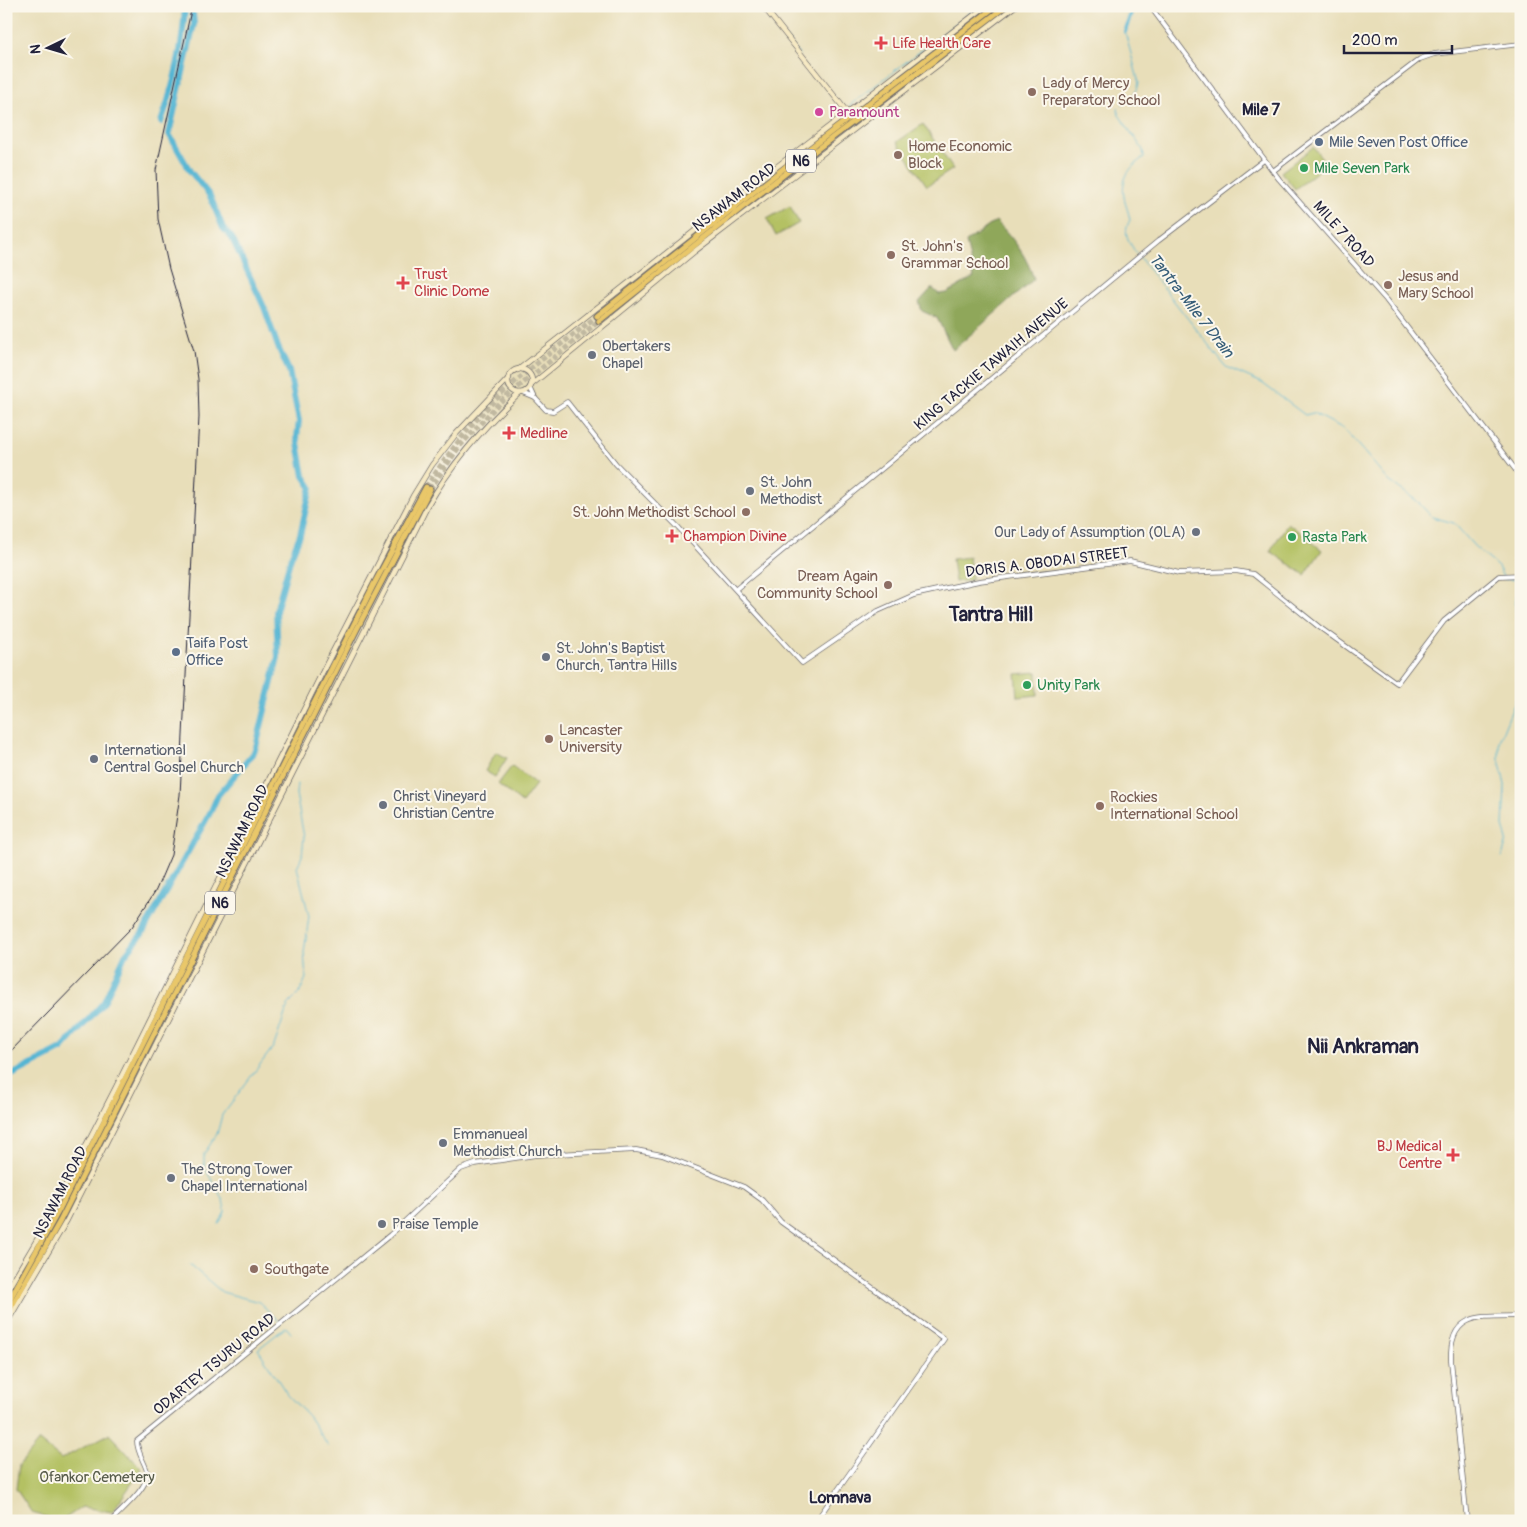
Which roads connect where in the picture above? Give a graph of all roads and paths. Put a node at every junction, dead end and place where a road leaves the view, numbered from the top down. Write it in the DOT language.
graph roads {
  1 [pos="764,6"];
  2 [pos="986,6"];
  3 [pos="996,6"];
  4 [pos="1006,6"];
  5 [pos="1015,6"];
  6 [pos="1150,6"];
  7 [pos="1521,44"];
  8 [pos="847,112"];
  9 [pos="1264,160"];
  10 [pos="1273,171"];
  11 [pos="518,370"];
  12 [pos="509,378"];
  13 [pos="531,386"];
  14 [pos="522,393"];
  15 [pos="535,398"];
  16 [pos="1521,477"];
  17 [pos="1521,575"];
  18 [pos="736,589"];
  19 [pos="6,1292"];
  20 [pos="6,1306"];
  21 [pos="6,1316"];
  22 [pos="1521,1316"];
  23 [pos="6,1324"];
  24 [pos="111,1521"];
  25 [pos="816,1521"];
  26 [pos="1468,1521"];
  1 -- 8 [label="main road"];
  2 -- 8 [label="main road"];
  3 -- 4 [label="highway, NSAWAM ROAD / N6"];
  5 -- 13 [label="main road"];
  6 -- 9 [label="street, MILE 7 ROAD"];
  7 -- 10 [label="street"];
  8 -- 11 [label="main road"];
  9 -- 10 [label="street, MILE 7 ROAD"];
  9 -- 18 [label="street, KING TACKIE TAWAIH AVENUE"];
  10 -- 16 [label="street, MILE 7 ROAD"];
  11 -- 12 [label="main road"];
  11 -- 13 [label="main road"];
  12 -- 14 [label="main road"];
  12 -- 19 [label="main road"];
  13 -- 14 [label="main road"];
  13 -- 15 [label="street"];
  14 -- 15 [label="street"];
  14 -- 23 [label="main road"];
  15 -- 18 [label="street"];
  17 -- 18 [label="street, DORIS A. OBODAI STREET"];
  20 -- 21 [label="highway, NSAWAM ROAD / N6"];
  22 -- 26 [label="street"];
  24 -- 25 [label="street, ODARTEY TSURU ROAD"];
}
